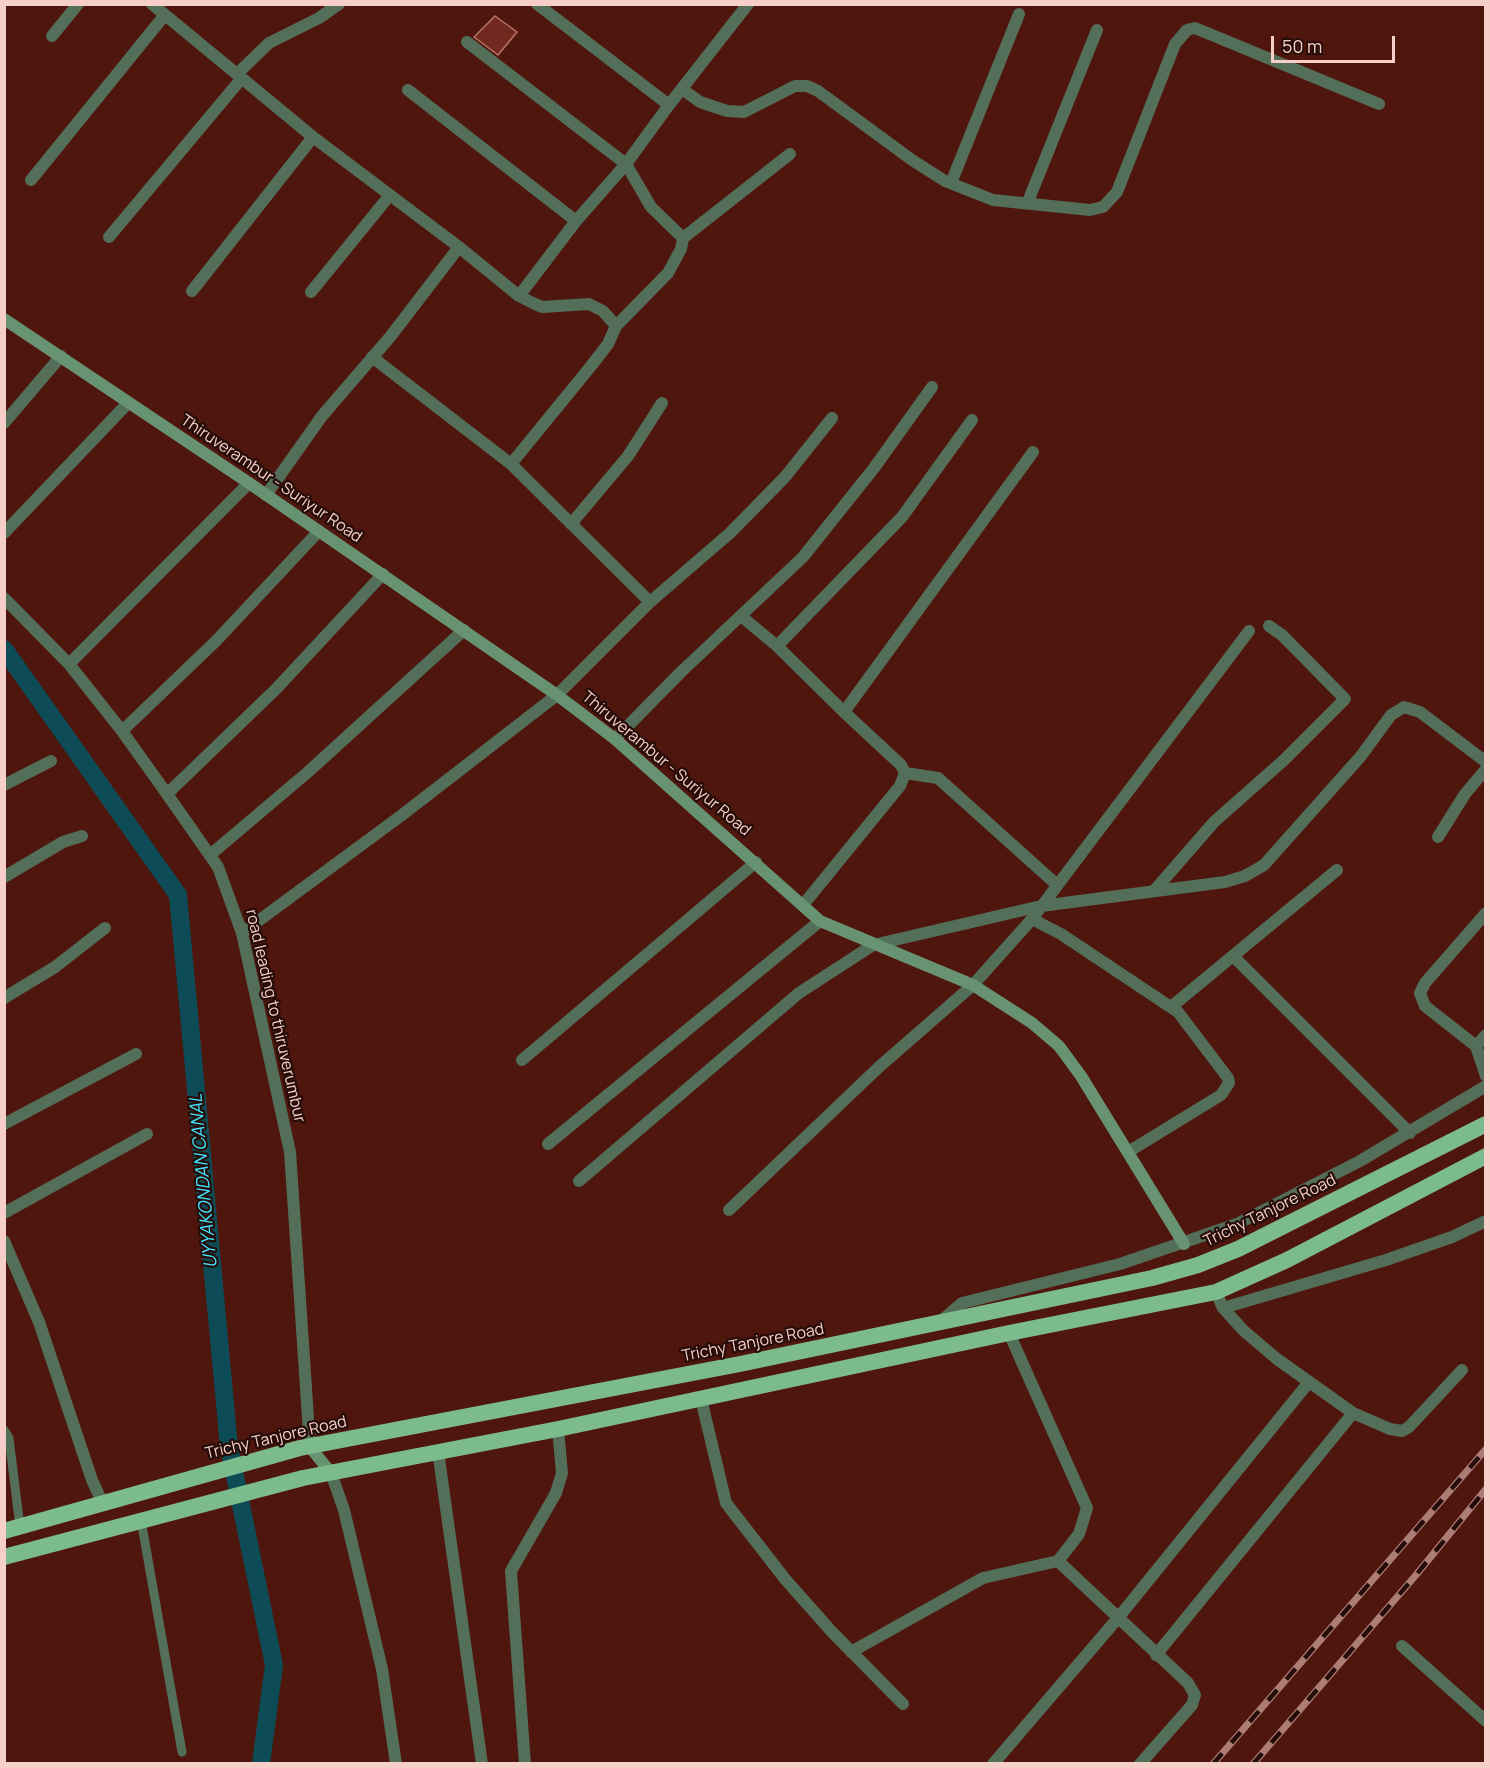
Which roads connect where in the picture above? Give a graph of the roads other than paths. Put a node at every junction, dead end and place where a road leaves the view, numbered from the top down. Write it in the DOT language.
graph roads {
  1 [pos="78,4"];
  2 [pos="152,4"];
  3 [pos="339,4"];
  4 [pos="537,4"];
  5 [pos="747,4"];
  6 [pos="1019,14"];
  7 [pos="164,16"];
  8 [pos="1097,30"];
  9 [pos="52,36"];
  10 [pos="467,42"];
  11 [pos="240,76"];
  12 [pos="681,89"];
  13 [pos="408,90"];
  14 [pos="1378,104"];
  15 [pos="669,105"];
  16 [pos="313,137"];
  17 [pos="790,154"];
  18 [pos="626,164"];
  19 [pos="32,180"];
  20 [pos="951,183"];
  21 [pos="390,195"];
  22 [pos="1027,204"];
  23 [pos="576,221"];
  24 [pos="110,237"];
  25 [pos="683,238"];
  26 [pos="459,247"];
  27 [pos="192,291"];
  28 [pos="311,292"];
  29 [pos="519,296"];
  30 [pos="4,319"];
  31 [pos="616,326"];
  32 [pos="375,354"];
  33 [pos="61,356"];
  34 [pos="932,387"];
  35 [pos="128,403"];
  36 [pos="662,403"];
  37 [pos="832,418"];
  38 [pos="972,420"];
  39 [pos="4,423"];
  40 [pos="1033,452"];
  41 [pos="511,464"];
  42 [pos="249,483"];
  43 [pos="266,495"];
  44 [pos="571,525"];
  45 [pos="318,531"];
  46 [pos="4,533"];
  47 [pos="383,574"];
  48 [pos="4,598"];
  49 [pos="650,602"];
  50 [pos="741,616"];
  51 [pos="1269,626"];
  52 [pos="464,630"];
  53 [pos="1249,631"];
  54 [pos="777,646"];
  55 [pos="69,664"];
  56 [pos="557,695"];
  57 [pos="844,712"];
  58 [pos="122,731"];
  59 [pos="615,739"];
  60 [pos="51,761"];
  61 [pos="1485,762"];
  62 [pos="1485,769"];
  63 [pos="905,773"];
  64 [pos="4,786"];
  65 [pos="167,794"];
  66 [pos="82,836"];
  67 [pos="1438,837"];
  68 [pos="210,855"];
  69 [pos="756,862"];
  70 [pos="1337,870"];
  71 [pos="4,877"];
  72 [pos="1056,884"];
  73 [pos="1154,891"];
  74 [pos="802,905"];
  75 [pos="1041,906"];
  76 [pos="1485,913"];
  77 [pos="1032,919"];
  78 [pos="820,921"];
  79 [pos="105,928"];
  80 [pos="242,933"];
  81 [pos="873,945"];
  82 [pos="1234,957"];
  83 [pos="973,985"];
  84 [pos="4,998"];
  85 [pos="1171,1007"];
  86 [pos="1485,1035"];
  87 [pos="1476,1046"];
  88 [pos="136,1054"];
  89 [pos="522,1060"];
  90 [pos="1485,1076"];
  91 [pos="1485,1086"];
  92 [pos="4,1124"];
  93 [pos="1485,1124"];
  94 [pos="1410,1133"];
  95 [pos="147,1134"];
  96 [pos="548,1144"];
  97 [pos="1128,1152"];
  98 [pos="1485,1156"];
  99 [pos="579,1181"];
  100 [pos="729,1210"];
  101 [pos="4,1213"];
  102 [pos="1485,1221"];
  103 [pos="4,1242"];
  104 [pos="1184,1244"];
  105 [pos="1216,1292"];
  106 [pos="1223,1308"];
  107 [pos="940,1322"];
  108 [pos="1009,1333"];
  109 [pos="1462,1370"];
  110 [pos="1309,1382"];
  111 [pos="701,1399"];
  112 [pos="1353,1413"];
  113 [pos="558,1429"];
  114 [pos="4,1430"];
  115 [pos="305,1447"];
  116 [pos="438,1450"];
  117 [pos="331,1473"];
  118 [pos="103,1504"];
  119 [pos="141,1520"];
  120 [pos="12,1529"];
  121 [pos="4,1557"];
  122 [pos="1058,1561"];
  123 [pos="1118,1618"];
  124 [pos="1402,1646"];
  125 [pos="851,1652"];
  126 [pos="1156,1655"];
  127 [pos="903,1704"];
  128 [pos="1485,1720"];
  129 [pos="182,1752"];
  130 [pos="396,1764"];
  131 [pos="483,1764"];
  132 [pos="525,1764"];
  133 [pos="993,1764"];
  134 [pos="1140,1764"];
  1 -- 9 [label="street"];
  2 -- 7 [label="street"];
  3 -- 11 [label="street"];
  4 -- 15 [label="street"];
  5 -- 12 [label="street"];
  6 -- 20 [label="street"];
  7 -- 11 [label="street"];
  7 -- 19 [label="street"];
  8 -- 22 [label="street"];
  10 -- 18 [label="street"];
  11 -- 16 [label="street"];
  11 -- 24 [label="street"];
  12 -- 15 [label="street"];
  12 -- 20 [label="street"];
  13 -- 23 [label="street"];
  14 -- 22 [label="street"];
  15 -- 18 [label="street"];
  16 -- 21 [label="street"];
  16 -- 27 [label="street"];
  17 -- 25 [label="street"];
  18 -- 23 [label="street"];
  18 -- 25 [label="street"];
  20 -- 22 [label="street"];
  21 -- 26 [label="street"];
  21 -- 28 [label="street"];
  23 -- 29 [label="street"];
  25 -- 31 [label="street"];
  26 -- 29 [label="street"];
  26 -- 32 [label="street"];
  29 -- 31 [label="street"];
  30 -- 33 [label="main road, Thiruverambur - Suriyur Road"];
  31 -- 41 [label="street"];
  32 -- 41 [label="street"];
  32 -- 43 [label="street"];
  33 -- 35 [label="main road, Thiruverambur - Suriyur Road"];
  33 -- 39 [label="street"];
  34 -- 50 [label="street"];
  35 -- 42 [label="main road, Thiruverambur - Suriyur Road"];
  35 -- 46 [label="street"];
  36 -- 44 [label="street"];
  37 -- 49 [label="street"];
  38 -- 54 [label="street"];
  40 -- 57 [label="street"];
  41 -- 44 [label="street"];
  42 -- 43 [label="main road, Thiruverambur - Suriyur Road"];
  42 -- 55 [label="street"];
  43 -- 45 [label="main road, Thiruverambur - Suriyur Road"];
  44 -- 49 [label="street"];
  45 -- 47 [label="main road, Thiruverambur - Suriyur Road"];
  45 -- 58 [label="street"];
  47 -- 52 [label="main road, Thiruverambur - Suriyur Road"];
  47 -- 65 [label="street"];
  48 -- 55 [label="street, road leading to thiruverumbur"];
  49 -- 56 [label="street"];
  50 -- 54 [label="street"];
  50 -- 59 [label="street"];
  51 -- 73 [label="street"];
  52 -- 56 [label="main road, Thiruverambur - Suriyur Road"];
  52 -- 68 [label="street"];
  53 -- 72 [label="street"];
  54 -- 57 [label="street"];
  55 -- 58 [label="street, road leading to thiruverumbur"];
  56 -- 59 [label="main road, Thiruverambur - Suriyur Road"];
  56 -- 80 [label="street"];
  57 -- 63 [label="street"];
  58 -- 65 [label="street, road leading to thiruverumbur"];
  59 -- 69 [label="main road, Thiruverambur - Suriyur Road"];
  60 -- 64 [label="street"];
  61 -- 73 [label="street"];
  62 -- 67 [label="street"];
  63 -- 72 [label="street"];
  63 -- 74 [label="street"];
  65 -- 68 [label="street, road leading to thiruverumbur"];
  66 -- 71 [label="street"];
  68 -- 80 [label="street, road leading to thiruverumbur"];
  69 -- 74 [label="main road, Thiruverambur - Suriyur Road"];
  69 -- 89 [label="street"];
  70 -- 82 [label="street"];
  72 -- 75 [label="street"];
  73 -- 75 [label="street"];
  74 -- 78 [label="main road, Thiruverambur - Suriyur Road"];
  75 -- 77 [label="street"];
  75 -- 81 [label="street"];
  76 -- 87 [label="street"];
  77 -- 83 [label="street"];
  77 -- 85 [label="street"];
  78 -- 81 [label="main road, Thiruverambur - Suriyur Road"];
  78 -- 96 [label="street"];
  79 -- 84 [label="street"];
  80 -- 115 [label="street, road leading to thiruverumbur"];
  81 -- 83 [label="main road, Thiruverambur - Suriyur Road"];
  81 -- 99 [label="street"];
  82 -- 85 [label="street"];
  82 -- 94 [label="street"];
  83 -- 97 [label="main road, Thiruverambur - Suriyur Road"];
  83 -- 100 [label="street"];
  85 -- 97 [label="street"];
  86 -- 87 [label="street"];
  87 -- 90 [label="street"];
  88 -- 92 [label="street"];
  91 -- 94 [label="street"];
  93 -- 107 [label="highway, Trichy Tanjore Road"];
  94 -- 104 [label="street"];
  95 -- 101 [label="street"];
  97 -- 104 [label="main road, Thiruverambur - Suriyur Road"];
  98 -- 105 [label="highway"];
  102 -- 106 [label="street"];
  103 -- 118 [label="street"];
  104 -- 107 [label="street"];
  105 -- 106 [label="street"];
  105 -- 108 [label="highway"];
  106 -- 110 [label="street"];
  107 -- 115 [label="highway, Trichy Tanjore Road"];
  108 -- 111 [label="highway"];
  108 -- 122 [label="street"];
  109 -- 112 [label="street"];
  110 -- 112 [label="street"];
  110 -- 123 [label="street"];
  111 -- 113 [label="highway"];
  111 -- 125 [label="street"];
  112 -- 126 [label="street"];
  113 -- 116 [label="highway"];
  113 -- 132 [label="street"];
  114 -- 120 [label="lane"];
  115 -- 117 [label="main road"];
  115 -- 118 [label="highway, Trichy Tanjore Road"];
  116 -- 117 [label="highway"];
  116 -- 131 [label="street"];
  117 -- 119 [label="highway"];
  117 -- 130 [label="street"];
  118 -- 120 [label="highway, Trichy Tanjore Road"];
  119 -- 121 [label="highway"];
  119 -- 129 [label="lane"];
  122 -- 123 [label="street"];
  122 -- 125 [label="street"];
  123 -- 126 [label="street"];
  123 -- 133 [label="street"];
  124 -- 128 [label="street"];
  125 -- 127 [label="street"];
  126 -- 134 [label="street"];
}
